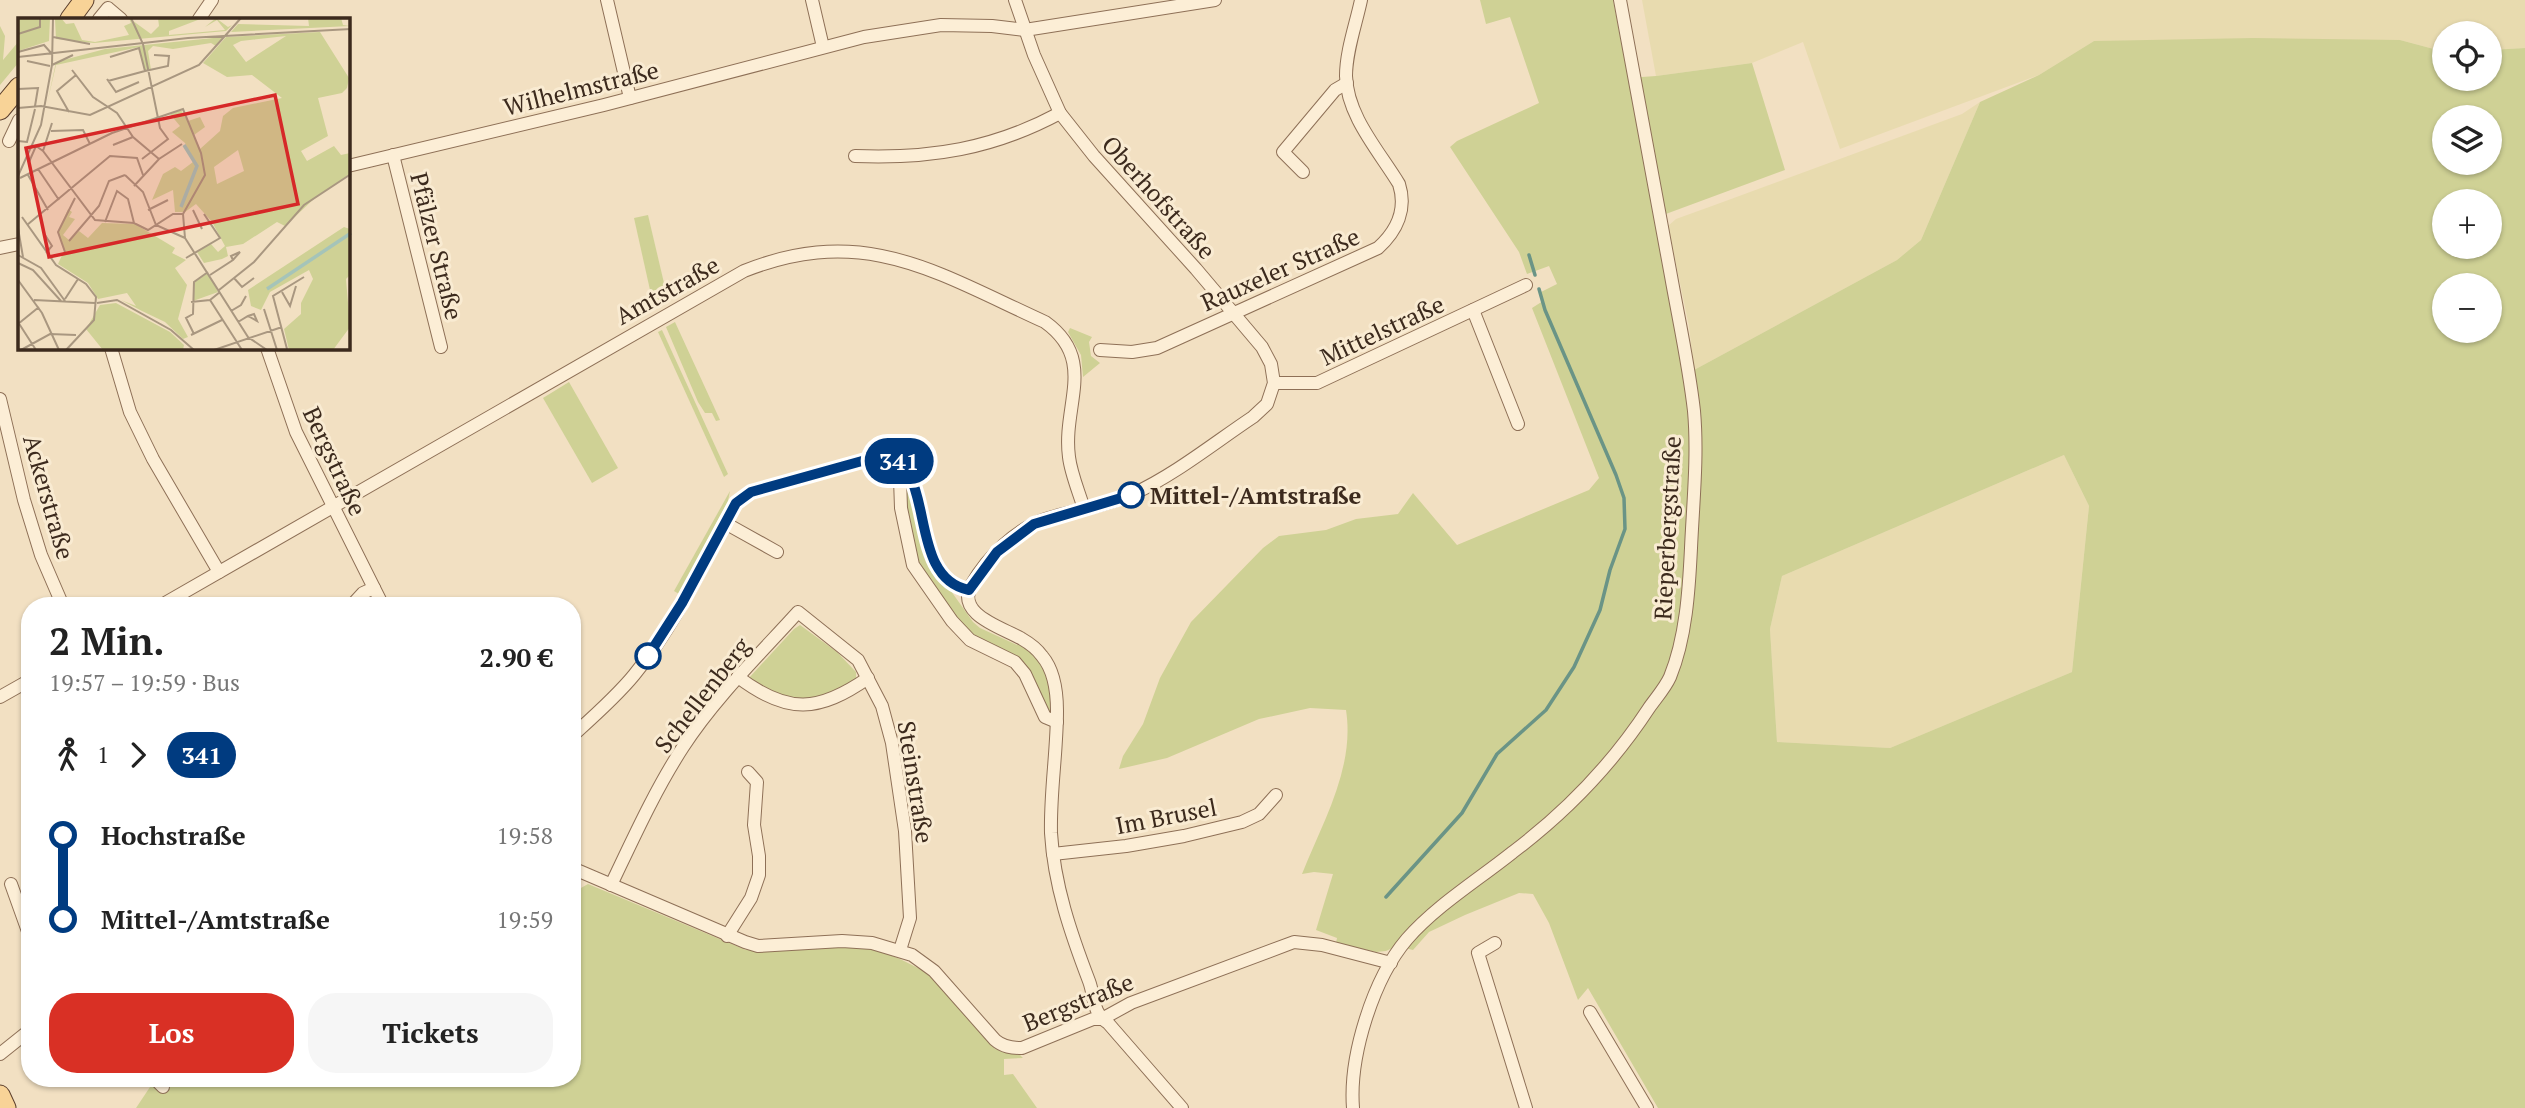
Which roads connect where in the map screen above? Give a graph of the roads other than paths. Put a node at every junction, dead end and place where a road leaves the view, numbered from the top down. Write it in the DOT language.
graph roads {
  1 [pos="84,0"];
  2 [pos="212,0"];
  3 [pos="607,0"];
  4 [pos="812,0"];
  5 [pos="1015,0"];
  6 [pos="1215,0"];
  7 [pos="1361,0"];
  8 [pos="1619,0"];
  9 [pos="71,18"];
  10 [pos="199,18"];
  11 [pos="1025,30"];
  12 [pos="823,47"];
  13 [pos="1347,83"];
  14 [pos="18,88"];
  15 [pos="630,98"];
  16 [pos="0,110"];
  17 [pos="1060,113"];
  18 [pos="18,122"];
  19 [pos="9,141"];
  20 [pos="393,155"];
  21 [pos="855,156"];
  22 [pos="350,166"];
  23 [pos="1303,172"];
  24 [pos="18,244"];
  25 [pos="0,248"];
  26 [pos="1526,285"];
  27 [pos="1473,310"];
  28 [pos="1232,312"];
  29 [pos="441,347"];
  30 [pos="112,350"];
  31 [pos="268,350"];
  32 [pos="1100,350"];
  33 [pos="1274,383"];
  34 [pos="0,399"];
  35 [pos="1518,424"];
  36 [pos="907,470"];
  37 [pos="333,507"];
  38 [pos="1084,509"];
  39 [pos="725,523"];
  40 [pos="777,552"];
  41 [pos="219,572"];
  42 [pos="374,588"];
  43 [pos="969,590"];
  44 [pos="59,597"];
  45 [pos="176,597"];
  46 [pos="359,597"];
  47 [pos="378,597"];
  48 [pos="798,612"];
  49 [pos="738,677"];
  50 [pos="868,678"];
  51 [pos="21,685"];
  52 [pos="0,697"];
  53 [pos="1057,722"];
  54 [pos="581,727"];
  55 [pos="748,772"];
  56 [pos="1276,796"];
  57 [pos="1053,854"];
  58 [pos="581,872"];
  59 [pos="11,884"];
  60 [pos="611,886"];
  61 [pos="21,912"];
  62 [pos="727,936"];
  63 [pos="1495,943"];
  64 [pos="900,950"];
  65 [pos="1391,963"];
  66 [pos="1590,1012"];
  67 [pos="1102,1019"];
  68 [pos="21,1037"];
  69 [pos="0,1054"];
  70 [pos="0,1095"];
  71 [pos="6,1108"];
  72 [pos="1182,1108"];
  73 [pos="1353,1108"];
  74 [pos="1526,1108"];
  75 [pos="1647,1108"];
  1 -- 9 [label="main road"];
  2 -- 10 [label="street"];
  3 -- 15 [label="street"];
  4 -- 12 [label="street"];
  5 -- 11 [label="street, Oberhofstraße"];
  6 -- 11 [label="street, Wilhelmstraße"];
  7 -- 13 [label="street, Rauxeler Straße"];
  8 -- 65 [label="street, Rieperbergstraße"];
  11 -- 12 [label="street, Wilhelmstraße"];
  11 -- 17 [label="street, Oberhofstraße"];
  12 -- 15 [label="street, Wilhelmstraße"];
  13 -- 23 [label="street"];
  13 -- 28 [label="street, Rauxeler Straße"];
  14 -- 16 [label="main road"];
  15 -- 20 [label="street, Wilhelmstraße"];
  17 -- 21 [label="street"];
  17 -- 28 [label="street, Oberhofstraße"];
  18 -- 19 [label="street"];
  20 -- 22 [label="street, Wilhelmstraße"];
  20 -- 29 [label="street, Pfälzer Straße"];
  24 -- 25 [label="street"];
  26 -- 27 [label="street, Mittelstraße"];
  27 -- 33 [label="street, Mittelstraße"];
  27 -- 35 [label="street, Mittelstraße"];
  28 -- 32 [label="street, Rauxeler Straße"];
  28 -- 33 [label="street, Oberhofstraße"];
  30 -- 41 [label="street"];
  31 -- 37 [label="street, Bergstraße"];
  33 -- 38 [label="street"];
  34 -- 44 [label="street, Ackerstraße"];
  36 -- 39 [label="street"];
  36 -- 43 [label="street"];
  36 -- 53 [label="street"];
  37 -- 38 [label="street, Amtstraße"];
  37 -- 41 [label="street, Amtstraße"];
  37 -- 42 [label="street, Bergstraße"];
  38 -- 43 [label="street"];
  39 -- 40 [label="street"];
  39 -- 54 [label="street"];
  41 -- 45 [label="street, Amtstraße"];
  42 -- 46 [label="street"];
  42 -- 47 [label="street, Bergstraße"];
  43 -- 53 [label="street"];
  48 -- 49 [label="street, Schellenberg"];
  48 -- 50 [label="street, Steinstraße"];
  49 -- 50 [label="street"];
  49 -- 60 [label="street, Schellenberg"];
  50 -- 64 [label="street, Steinstraße"];
  51 -- 52 [label="street"];
  53 -- 57 [label="street"];
  55 -- 62 [label="street"];
  56 -- 57 [label="street, Im Brusel"];
  57 -- 67 [label="street"];
  58 -- 60 [label="street, Bergstraße"];
  59 -- 61 [label="street"];
  60 -- 62 [label="street, Bergstraße"];
  62 -- 64 [label="street, Bergstraße"];
  63 -- 74 [label="street"];
  64 -- 67 [label="street, Bergstraße"];
  65 -- 67 [label="street, Bergstraße"];
  65 -- 73 [label="street, Rieperbergstraße"];
  66 -- 75 [label="street"];
  67 -- 72 [label="street"];
  68 -- 69 [label="street"];
  70 -- 71 [label="main road"];
}
